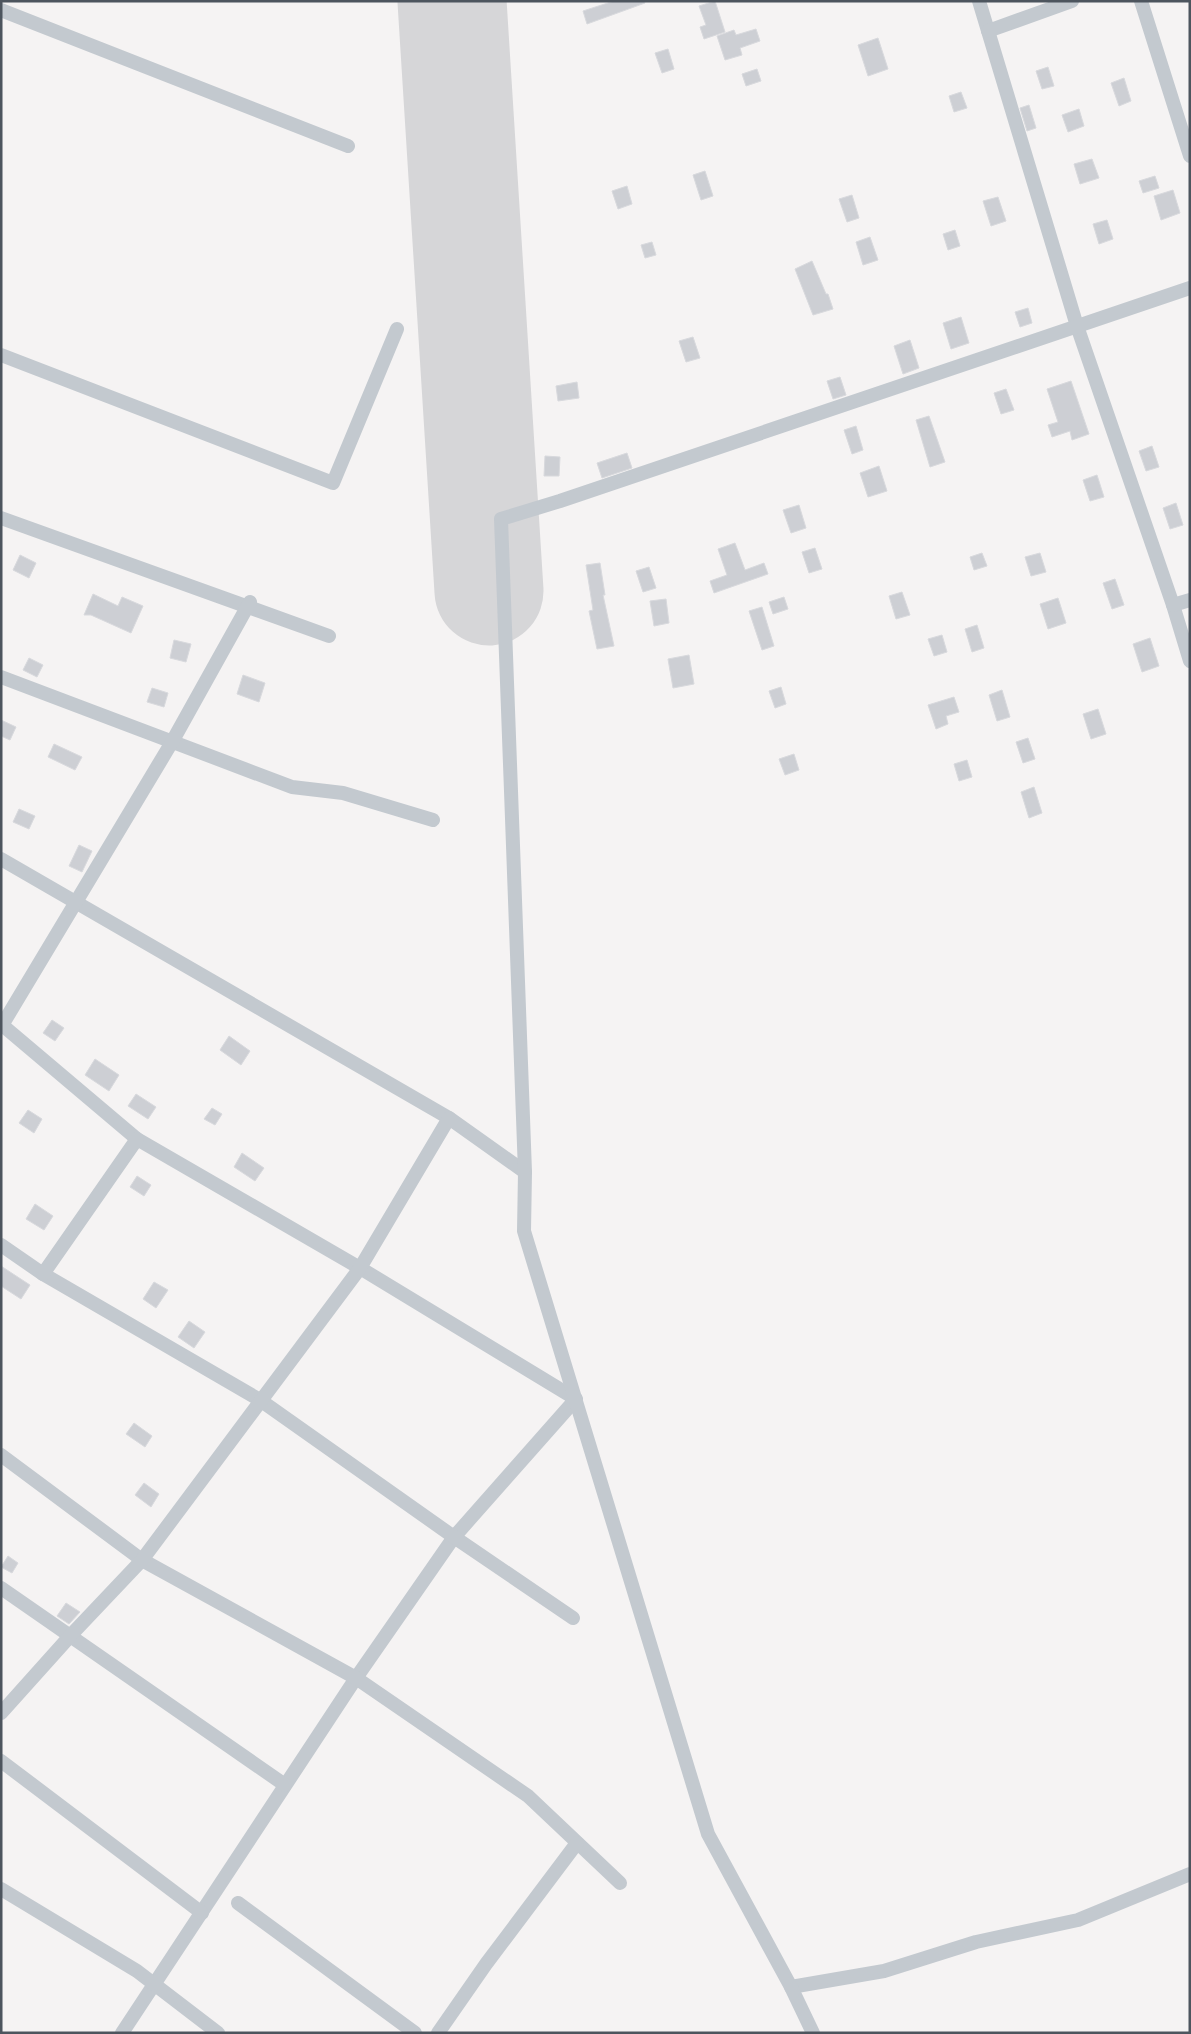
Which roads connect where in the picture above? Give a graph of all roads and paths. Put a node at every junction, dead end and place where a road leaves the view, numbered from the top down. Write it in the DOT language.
graph roads {
  1 [pos="979,1"];
  2 [pos="1072,1"];
  3 [pos="1141,1"];
  4 [pos="1,10"];
  5 [pos="988,31"];
  6 [pos="348,146"];
  7 [pos="1190,156"];
  8 [pos="1190,288"];
  9 [pos="1077,326"];
  10 [pos="397,329"];
  11 [pos="1,354"];
  12 [pos="3,517"];
  13 [pos="1190,600"];
  14 [pos="248,604"];
  15 [pos="1173,605"];
  16 [pos="329,636"];
  17 [pos="1190,661"];
  18 [pos="1,677"];
  19 [pos="172,742"];
  20 [pos="433,820"];
  21 [pos="1,859"];
  22 [pos="75,902"];
  23 [pos="2,1025"];
  24 [pos="450,1118"];
  25 [pos="137,1139"];
  26 [pos="525,1172"];
  27 [pos="1,1245"];
  28 [pos="360,1268"];
  29 [pos="43,1274"];
  30 [pos="576,1399"];
  31 [pos="260,1400"];
  32 [pos="1,1455"];
  33 [pos="454,1537"];
  34 [pos="142,1560"];
  35 [pos="1,1588"];
  36 [pos="573,1618"];
  37 [pos="71,1635"];
  38 [pos="356,1678"];
  39 [pos="1,1713"];
  40 [pos="1,1761"];
  41 [pos="285,1785"];
  42 [pos="577,1843"];
  43 [pos="1190,1874"];
  44 [pos="620,1883"];
  45 [pos="1,1889"];
  46 [pos="238,1903"];
  47 [pos="202,1913"];
  48 [pos="153,1985"];
  49 [pos="791,1987"];
  50 [pos="122,2033"];
  51 [pos="218,2033"];
  52 [pos="415,2033"];
  53 [pos="438,2033"];
  54 [pos="813,2033"];
  1 -- 5 [label="street"];
  2 -- 5 [label="street"];
  3 -- 7 [label="street"];
  4 -- 6 [label="street"];
  5 -- 9 [label="street"];
  8 -- 9 [label="street"];
  9 -- 15 [label="street"];
  9 -- 26 [label="street"];
  10 -- 11 [label="street"];
  12 -- 14 [label="street"];
  13 -- 15 [label="street"];
  14 -- 16 [label="street"];
  14 -- 19 [label="street"];
  15 -- 17 [label="street"];
  18 -- 19 [label="street"];
  19 -- 20 [label="street"];
  19 -- 22 [label="street"];
  21 -- 22 [label="street"];
  22 -- 23 [label="street"];
  22 -- 24 [label="street"];
  23 -- 25 [label="street"];
  24 -- 26 [label="street"];
  24 -- 28 [label="street"];
  25 -- 28 [label="street"];
  25 -- 29 [label="street"];
  26 -- 30 [label="street"];
  27 -- 29 [label="street"];
  28 -- 30 [label="street"];
  28 -- 31 [label="street"];
  29 -- 31 [label="street"];
  30 -- 33 [label="street"];
  30 -- 49 [label="street"];
  31 -- 33 [label="street"];
  31 -- 34 [label="street"];
  32 -- 34 [label="street"];
  33 -- 36 [label="street"];
  33 -- 38 [label="street"];
  34 -- 37 [label="street"];
  34 -- 38 [label="street"];
  35 -- 37 [label="street"];
  37 -- 39 [label="street"];
  37 -- 41 [label="street"];
  38 -- 41 [label="street"];
  38 -- 42 [label="street"];
  40 -- 47 [label="street"];
  41 -- 47 [label="street"];
  42 -- 44 [label="street"];
  42 -- 53 [label="street"];
  43 -- 49 [label="street"];
  45 -- 48 [label="street"];
  46 -- 52 [label="street"];
  47 -- 48 [label="street"];
  48 -- 50 [label="street"];
  48 -- 51 [label="street"];
  49 -- 54 [label="street"];
}
